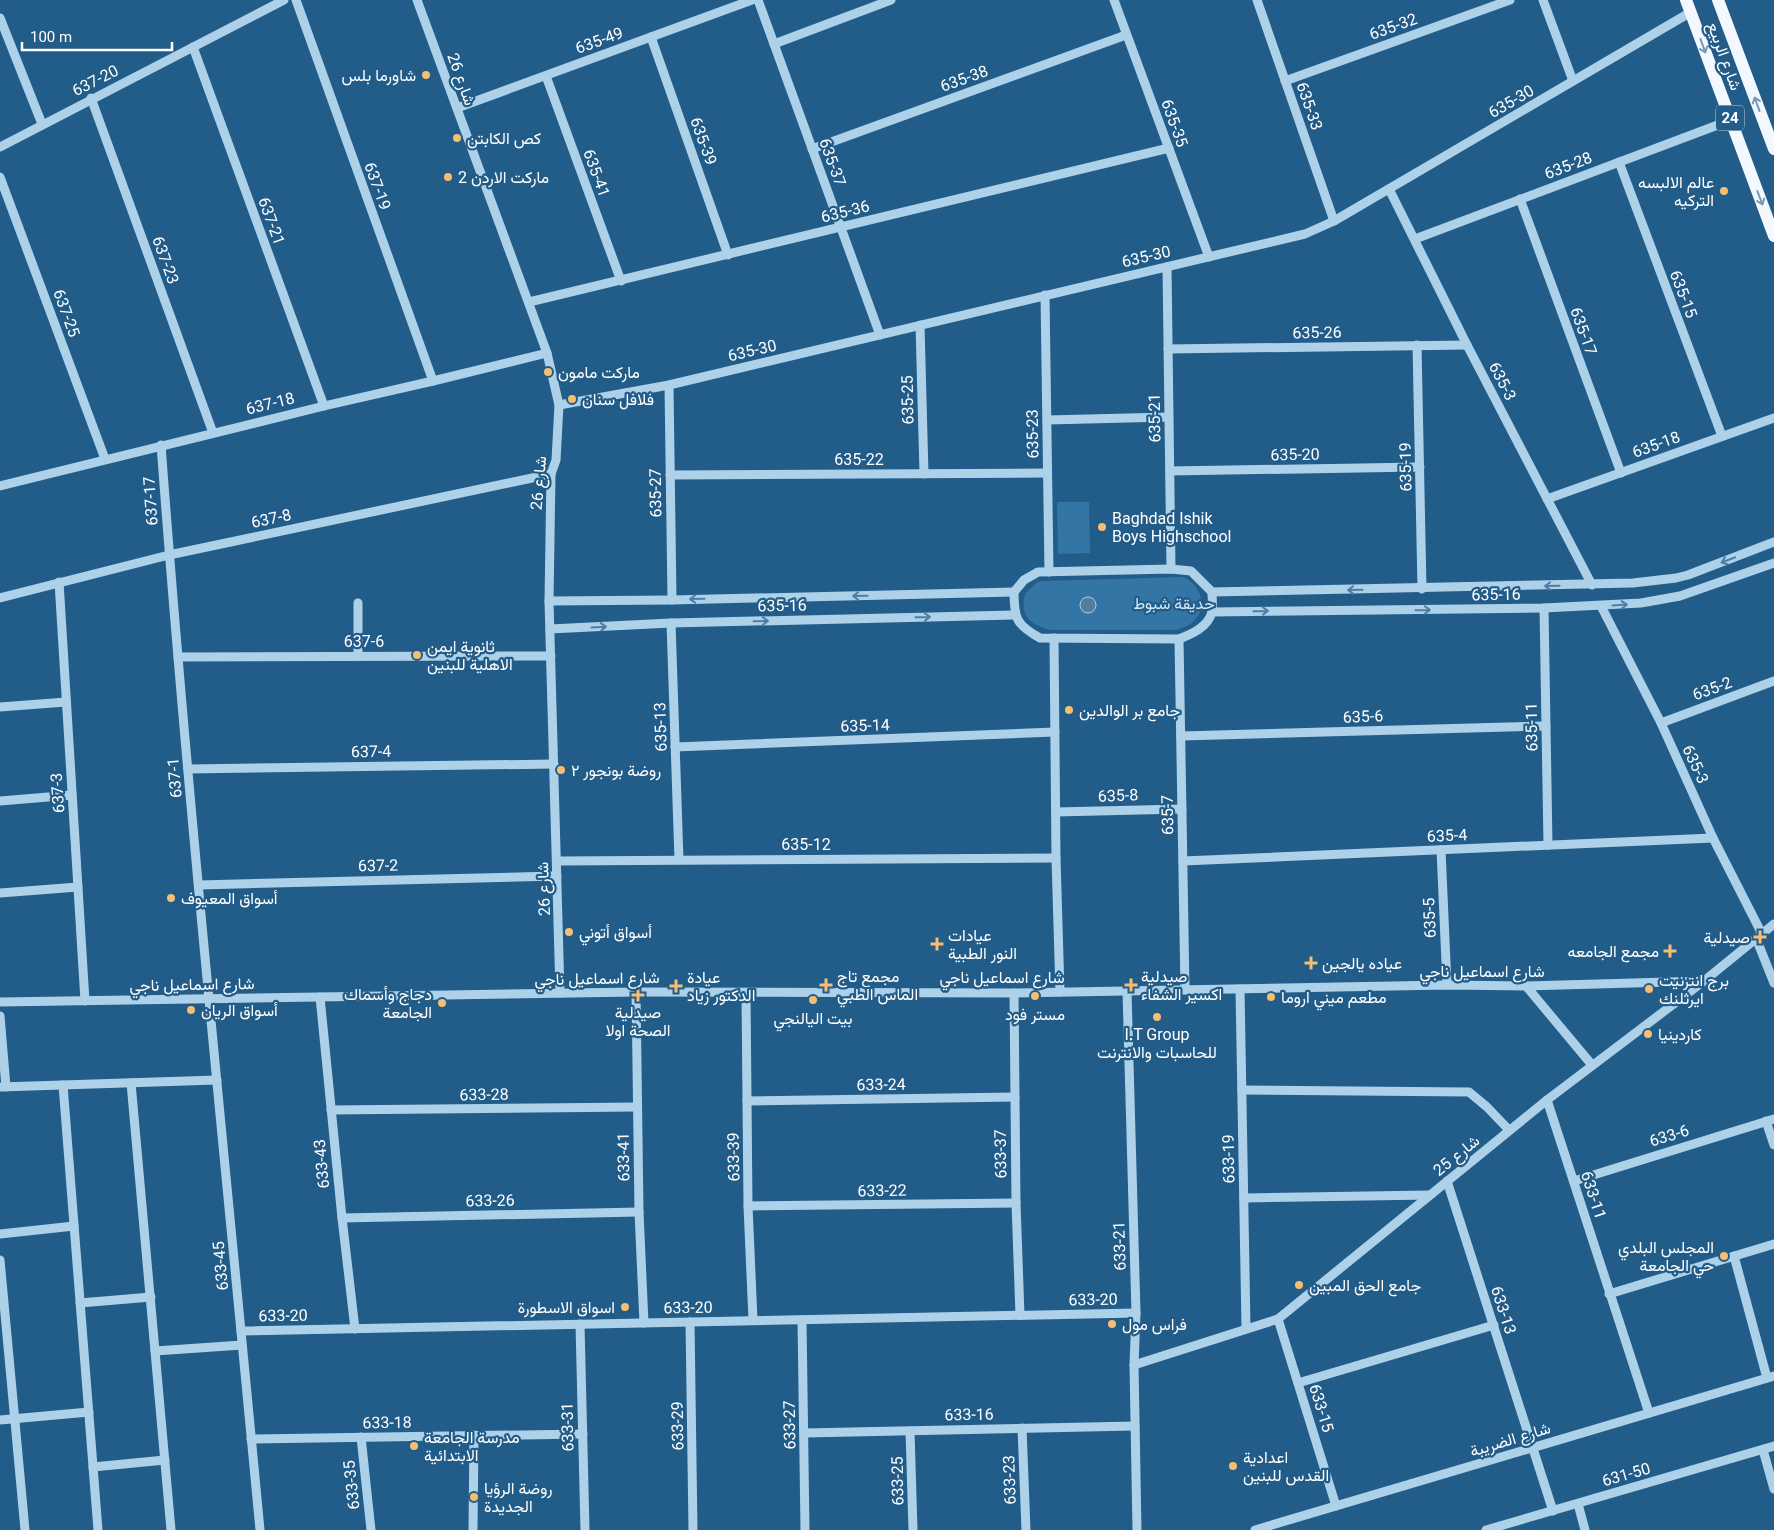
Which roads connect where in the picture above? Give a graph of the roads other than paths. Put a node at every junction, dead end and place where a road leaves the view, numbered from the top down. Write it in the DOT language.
graph roads {
  1 [pos="284,0"];
  2 [pos="296,0"];
  3 [pos="417,0"];
  4 [pos="752,0"];
  5 [pos="758,0"];
  6 [pos="891,0"];
  7 [pos="1114,0"];
  8 [pos="1257,0"];
  9 [pos="1510,0"];
  10 [pos="1542,0"];
  11 [pos="1718,0"];
  12 [pos="1689,6"];
  13 [pos="0,18"];
  14 [pos="1126,35"];
  15 [pos="651,37"];
  16 [pos="774,44"];
  17 [pos="192,47"];
  18 [pos="546,76"];
  19 [pos="1285,81"];
  20 [pos="1573,81"];
  21 [pos="91,98"];
  22 [pos="457,108"];
  23 [pos="1730,120"];
  24 [pos="42,124"];
  25 [pos="0,147"];
  26 [pos="1168,148"];
  27 [pos="812,149"];
  28 [pos="1774,149"];
  29 [pos="1619,162"];
  30 [pos="0,177"];
  31 [pos="1389,189"];
  32 [pos="1520,199"];
  33 [pos="1334,221"];
  34 [pos="841,227"];
  35 [pos="1773,232"];
  36 [pos="1415,239"];
  37 [pos="728,254"];
  38 [pos="1209,257"];
  39 [pos="1167,267"];
  40 [pos="621,280"];
  41 [pos="1045,295"];
  42 [pos="529,302"];
  43 [pos="920,325"];
  44 [pos="880,335"];
  45 [pos="1467,345"];
  46 [pos="1417,346"];
  47 [pos="1168,350"];
  48 [pos="547,353"];
  49 [pos="433,381"];
  50 [pos="669,385"];
  51 [pos="559,405"];
  52 [pos="324,406"];
  53 [pos="1169,417"];
  54 [pos="1774,418"];
  55 [pos="1047,420"];
  56 [pos="213,433"];
  57 [pos="1722,436"];
  58 [pos="161,446"];
  59 [pos="105,459"];
  60 [pos="1420,467"];
  61 [pos="1170,470"];
  62 [pos="1048,473"];
  63 [pos="1620,473"];
  64 [pos="551,474"];
  65 [pos="924,474"];
  66 [pos="670,475"];
  67 [pos="0,486"];
  68 [pos="1547,499"];
  69 [pos="1774,542"];
  70 [pos="169,555"];
  71 [pos="1774,563"];
  72 [pos="1171,570"];
  73 [pos="1049,572"];
  74 [pos="59,582"];
  75 [pos="1592,585"];
  76 [pos="1422,589"];
  77 [pos="1014,592"];
  78 [pos="1212,592"];
  79 [pos="0,598"];
  80 [pos="672,600"];
  81 [pos="549,601"];
  82 [pos="358,603"];
  83 [pos="1601,606"];
  84 [pos="1544,608"];
  85 [pos="1212,612"];
  86 [pos="1014,615"];
  87 [pos="671,623"];
  88 [pos="550,629"];
  89 [pos="1054,638"];
  90 [pos="1179,639"];
  91 [pos="358,656"];
  92 [pos="551,656"];
  93 [pos="178,658"];
  94 [pos="1774,681"];
  95 [pos="66,702"];
  96 [pos="0,708"];
  97 [pos="1660,723"];
  98 [pos="1546,726"];
  99 [pos="1055,732"];
  100 [pos="1181,736"];
  101 [pos="676,747"];
  102 [pos="554,764"];
  103 [pos="188,769"];
  104 [pos="72,795"];
  105 [pos="0,801"];
  106 [pos="1182,808"];
  107 [pos="1056,812"];
  108 [pos="1713,838"];
  109 [pos="1548,845"];
  110 [pos="1441,850"];
  111 [pos="1056,858"];
  112 [pos="679,860"];
  113 [pos="557,861"];
  114 [pos="1183,861"];
  115 [pos="557,876"];
  116 [pos="199,885"];
  117 [pos="78,887"];
  118 [pos="0,893"];
  119 [pos="1774,924"];
  120 [pos="1759,936"];
  121 [pos="1704,981"];
  122 [pos="1774,983"];
  123 [pos="1447,986"];
  124 [pos="1526,986"];
  125 [pos="1240,989"];
  126 [pos="1185,990"];
  127 [pos="1127,991"];
  128 [pos="636,992"];
  129 [pos="1060,992"];
  130 [pos="560,993"];
  131 [pos="746,993"];
  132 [pos="1014,993"];
  133 [pos="320,997"];
  134 [pos="209,999"];
  135 [pos="85,1001"];
  136 [pos="0,1002"];
  137 [pos="0,1016"];
  138 [pos="1592,1065"];
  139 [pos="217,1080"];
  140 [pos="131,1082"];
  141 [pos="62,1085"];
  142 [pos="3,1087"];
  143 [pos="1242,1090"];
  144 [pos="1015,1097"];
  145 [pos="1547,1100"];
  146 [pos="747,1101"];
  147 [pos="637,1107"];
  148 [pos="331,1110"];
  149 [pos="1770,1120"];
  150 [pos="1509,1130"];
  151 [pos="1774,1145"];
  152 [pos="1446,1181"];
  153 [pos="1574,1181"];
  154 [pos="1430,1195"];
  155 [pos="1244,1198"];
  156 [pos="1016,1203"];
  157 [pos="748,1206"];
  158 [pos="640,1212"];
  159 [pos="342,1218"];
  160 [pos="74,1226"];
  161 [pos="0,1234"];
  162 [pos="1774,1244"];
  163 [pos="1734,1256"];
  164 [pos="0,1260"];
  165 [pos="1609,1294"];
  166 [pos="151,1297"];
  167 [pos="80,1303"];
  168 [pos="1136,1313"];
  169 [pos="1020,1315"];
  170 [pos="1278,1319"];
  171 [pos="753,1320"];
  172 [pos="802,1320"];
  173 [pos="690,1322"];
  174 [pos="644,1323"];
  175 [pos="580,1324"];
  176 [pos="1494,1325"];
  177 [pos="1246,1328"];
  178 [pos="355,1329"];
  179 [pos="241,1331"];
  180 [pos="242,1345"];
  181 [pos="155,1351"];
  182 [pos="1134,1365"];
  183 [pos="1770,1377"];
  184 [pos="1298,1383"];
  185 [pos="89,1412"];
  186 [pos="1649,1413"];
  187 [pos="15,1419"];
  188 [pos="0,1420"];
  189 [pos="1135,1426"];
  190 [pos="1022,1428"];
  191 [pos="910,1430"];
  192 [pos="804,1433"];
  193 [pos="582,1434"];
  194 [pos="474,1435"];
  195 [pos="361,1437"];
  196 [pos="251,1439"];
  197 [pos="1774,1446"];
  198 [pos="1533,1448"];
  199 [pos="1762,1450"];
  200 [pos="165,1460"];
  201 [pos="93,1467"];
  202 [pos="1774,1488"];
  203 [pos="1578,1504"];
  204 [pos="1336,1506"];
  205 [pos="1553,1511"];
  206 [pos="25,1530"];
  207 [pos="98,1530"];
  208 [pos="171,1530"];
  209 [pos="260,1530"];
  210 [pos="370,1530"];
  211 [pos="473,1530"];
  212 [pos="584,1530"];
  213 [pos="693,1530"];
  214 [pos="805,1530"];
  215 [pos="913,1530"];
  216 [pos="1026,1530"];
  217 [pos="1137,1530"];
  218 [pos="1255,1530"];
  219 [pos="1486,1530"];
  220 [pos="1585,1530"];
  1 -- 17 [label="street, 637-20"];
  2 -- 49 [label="street, 637-19"];
  3 -- 22 [label="street, شارع 26"];
  4 -- 15 [label="street, 635-49"];
  5 -- 16 [label="street, 635-37"];
  6 -- 16 [label="street"];
  7 -- 14 [label="street, 635-35"];
  8 -- 19 [label="street, 635-33"];
  9 -- 19 [label="street, 635-32"];
  10 -- 20 [label="street"];
  28 -- 11 [label="main road, شارع الربيع / 24, one-way"];
  12 -- 20 [label="street, 635-30"];
  12 -- 23 [label="main road, شارع الربيع / 24, one-way"];
  13 -- 24 [label="street"];
  14 -- 26 [label="street, 635-35"];
  14 -- 27 [label="street, 635-38"];
  15 -- 18 [label="street, 635-49"];
  15 -- 37 [label="street, 635-39"];
  16 -- 27 [label="street, 635-37"];
  17 -- 21 [label="street, 637-20"];
  17 -- 52 [label="street, 637-21"];
  18 -- 22 [label="street, 635-49"];
  18 -- 40 [label="street, 635-41"];
  19 -- 33 [label="street, 635-33"];
  20 -- 31 [label="street, 635-30"];
  21 -- 24 [label="street, 637-20"];
  21 -- 56 [label="street, 637-23"];
  22 -- 42 [label="street, شارع 26"];
  23 -- 29 [label="street, 635-28"];
  23 -- 35 [label="main road, شارع الربيع / 24, one-way"];
  24 -- 25 [label="street, 637-20"];
  26 -- 34 [label="street, 635-36"];
  26 -- 38 [label="street, 635-35"];
  27 -- 34 [label="street, 635-37"];
  29 -- 32 [label="street, 635-28"];
  29 -- 57 [label="street, 635-15"];
  30 -- 59 [label="street, 637-25"];
  31 -- 33 [label="street, 635-30"];
  31 -- 36 [label="street, 635-3"];
  32 -- 36 [label="street, 635-28"];
  32 -- 63 [label="street, 635-17"];
  33 -- 38 [label="street, 635-30"];
  34 -- 37 [label="street, 635-36"];
  34 -- 44 [label="street, 635-37"];
  36 -- 45 [label="street, 635-3"];
  37 -- 40 [label="street, 635-36"];
  38 -- 39 [label="street, 635-30"];
  39 -- 41 [label="street, 635-30"];
  39 -- 47 [label="street, 635-21"];
  40 -- 42 [label="street, 635-36"];
  41 -- 43 [label="street, 635-30"];
  41 -- 55 [label="street, 635-23"];
  42 -- 48 [label="street, شارع 26"];
  43 -- 44 [label="street, 635-30"];
  43 -- 65 [label="street, 635-25"];
  44 -- 50 [label="street, 635-30"];
  45 -- 46 [label="street, 635-26"];
  45 -- 68 [label="street, 635-3"];
  46 -- 47 [label="street, 635-26"];
  46 -- 60 [label="street, 635-19"];
  47 -- 53 [label="street, 635-21"];
  48 -- 49 [label="street, 637-18"];
  48 -- 51 [label="street, شارع 26"];
  49 -- 52 [label="street, 637-18"];
  50 -- 51 [label="street, 635-30"];
  50 -- 66 [label="street, 635-27"];
  51 -- 64 [label="street, شارع 26"];
  52 -- 56 [label="street, 637-18"];
  53 -- 55 [label="street"];
  53 -- 61 [label="street, 635-21"];
  54 -- 57 [label="street, 635-18"];
  55 -- 62 [label="street, 635-23"];
  56 -- 58 [label="street, 637-18"];
  57 -- 63 [label="street, 635-18"];
  58 -- 59 [label="street, 637-18"];
  58 -- 70 [label="street, 637-17"];
  59 -- 67 [label="street, 637-18"];
  60 -- 61 [label="street, 635-20"];
  60 -- 76 [label="street, 635-19"];
  61 -- 72 [label="street, 635-21"];
  62 -- 65 [label="street, 635-22"];
  62 -- 73 [label="street, 635-23"];
  63 -- 68 [label="street, 635-18"];
  64 -- 70 [label="street, 637-8"];
  64 -- 81 [label="street, شارع 26"];
  65 -- 66 [label="street, 635-22"];
  66 -- 80 [label="street, 635-27"];
  68 -- 75 [label="street, 635-3"];
  69 -- 75 [label="street, 635-16, one-way"];
  70 -- 74 [label="street, 637-8"];
  70 -- 93 [label="street, 637-1"];
  83 -- 71 [label="street, 635-16, one-way"];
  72 -- 73 [label="street"];
  72 -- 78 [label="street"];
  73 -- 77 [label="street"];
  74 -- 79 [label="street, 637-8"];
  74 -- 95 [label="street, 637-3"];
  75 -- 76 [label="street, 635-16, one-way"];
  76 -- 78 [label="street, 635-16, one-way"];
  77 -- 80 [label="street, 635-16, one-way"];
  77 -- 86 [label="street"];
  78 -- 85 [label="street"];
  80 -- 81 [label="street, 635-16"];
  81 -- 88 [label="street, شارع 26"];
  82 -- 91 [label="street"];
  83 -- 84 [label="street, 635-16"];
  83 -- 97 [label="street, 635-3"];
  85 -- 84 [label="street, 635-16, one-way"];
  84 -- 98 [label="street, 635-11"];
  85 -- 90 [label="street"];
  87 -- 86 [label="street, 635-16, one-way"];
  86 -- 89 [label="street"];
  88 -- 87 [label="street, 635-16, one-way"];
  87 -- 101 [label="street, 635-13"];
  88 -- 92 [label="street, شارع 26"];
  89 -- 90 [label="street"];
  89 -- 99 [label="street"];
  90 -- 100 [label="street, 635-7"];
  91 -- 92 [label="street, 637-6"];
  91 -- 93 [label="street, 637-6"];
  92 -- 102 [label="street, شارع 26"];
  93 -- 103 [label="street, 637-1"];
  94 -- 97 [label="street, 635-2"];
  95 -- 96 [label="street"];
  95 -- 104 [label="street, 637-3"];
  97 -- 108 [label="street, 635-3"];
  98 -- 100 [label="street, 635-6"];
  98 -- 109 [label="street, 635-11"];
  99 -- 101 [label="street, 635-14"];
  99 -- 107 [label="street"];
  100 -- 106 [label="street, 635-7"];
  101 -- 112 [label="street, 635-13"];
  102 -- 103 [label="street, 637-4"];
  102 -- 113 [label="street, شارع 26"];
  103 -- 116 [label="street, 637-1"];
  104 -- 105 [label="street"];
  104 -- 117 [label="street, 637-3"];
  106 -- 107 [label="street, 635-8"];
  106 -- 114 [label="street, 635-7"];
  107 -- 111 [label="street"];
  108 -- 109 [label="street, 635-4"];
  108 -- 120 [label="street, 635-3"];
  109 -- 110 [label="street, 635-4"];
  110 -- 114 [label="street, 635-4"];
  110 -- 123 [label="street, 635-5"];
  111 -- 112 [label="street, 635-12"];
  111 -- 129 [label="street"];
  112 -- 113 [label="street, 635-12"];
  113 -- 115 [label="street, شارع 26"];
  114 -- 126 [label="street, 635-7"];
  115 -- 116 [label="street, 637-2"];
  115 -- 130 [label="street, شارع 26"];
  116 -- 134 [label="street, 637-1"];
  117 -- 118 [label="street"];
  117 -- 135 [label="street, 637-3"];
  119 -- 120 [label="street, شارع 25"];
  120 -- 121 [label="street, شارع 25"];
  120 -- 122 [label="street, 635-3"];
  121 -- 124 [label="street, شارع اسماعيل ناجي"];
  121 -- 138 [label="street, شارع 25"];
  123 -- 124 [label="street, شارع اسماعيل ناجي"];
  123 -- 125 [label="street, شارع اسماعيل ناجي"];
  124 -- 138 [label="street"];
  125 -- 126 [label="street, شارع اسماعيل ناجي"];
  125 -- 143 [label="street, 633-19"];
  126 -- 127 [label="street, شارع اسماعيل ناجي"];
  127 -- 129 [label="street, شارع اسماعيل ناجي"];
  127 -- 168 [label="street, 633-21"];
  128 -- 130 [label="street, شارع اسماعيل ناجي"];
  128 -- 131 [label="street, شارع اسماعيل ناجي"];
  128 -- 147 [label="street, 633-41"];
  129 -- 132 [label="street, شارع اسماعيل ناجي"];
  130 -- 133 [label="street, شارع اسماعيل ناجي"];
  131 -- 132 [label="street, شارع اسماعيل ناجي"];
  131 -- 146 [label="street, 633-39"];
  132 -- 144 [label="street, 633-37"];
  133 -- 134 [label="street, شارع اسماعيل ناجي"];
  133 -- 148 [label="street, 633-43"];
  134 -- 135 [label="street, شارع اسماعيل ناجي"];
  134 -- 139 [label="street, 633-45"];
  135 -- 136 [label="street, شارع اسماعيل ناجي"];
  137 -- 142 [label="street"];
  138 -- 145 [label="street, شارع 25"];
  139 -- 140 [label="street"];
  139 -- 179 [label="street, 633-45"];
  140 -- 141 [label="street"];
  140 -- 166 [label="street"];
  141 -- 142 [label="street"];
  141 -- 160 [label="street"];
  143 -- 150 [label="street"];
  143 -- 155 [label="street, 633-19"];
  144 -- 146 [label="street, 633-24"];
  144 -- 156 [label="street, 633-37"];
  145 -- 150 [label="street, شارع 25"];
  145 -- 153 [label="street, 633-11"];
  146 -- 157 [label="street, 633-39"];
  147 -- 148 [label="street, 633-28"];
  147 -- 158 [label="street, 633-41"];
  148 -- 159 [label="street, 633-43"];
  149 -- 151 [label="street"];
  149 -- 153 [label="street, 633-6"];
  150 -- 152 [label="street, شارع 25"];
  152 -- 154 [label="street, شارع 25"];
  152 -- 176 [label="street, 633-13"];
  153 -- 165 [label="street, 633-11"];
  154 -- 155 [label="street"];
  154 -- 170 [label="street, شارع 25"];
  155 -- 177 [label="street, 633-19"];
  156 -- 157 [label="street, 633-22"];
  156 -- 169 [label="street, 633-37"];
  157 -- 171 [label="street, 633-39"];
  158 -- 159 [label="street, 633-26"];
  158 -- 174 [label="street, 633-41"];
  159 -- 178 [label="street, 633-43"];
  160 -- 161 [label="street"];
  160 -- 167 [label="street"];
  162 -- 163 [label="street"];
  163 -- 165 [label="street"];
  163 -- 183 [label="street"];
  164 -- 187 [label="street"];
  165 -- 186 [label="street, 633-11"];
  166 -- 167 [label="street"];
  166 -- 181 [label="street"];
  167 -- 185 [label="street"];
  168 -- 169 [label="street, 633-20"];
  168 -- 182 [label="street, 633-21"];
  169 -- 172 [label="street, 633-20"];
  170 -- 177 [label="street, شارع 25"];
  170 -- 184 [label="street, 633-15"];
  171 -- 172 [label="street, 633-20"];
  171 -- 173 [label="street, 633-20"];
  172 -- 192 [label="street, 633-27"];
  173 -- 174 [label="street, 633-20"];
  173 -- 213 [label="street, 633-29"];
  174 -- 175 [label="street, 633-20"];
  175 -- 178 [label="street, 633-20"];
  175 -- 193 [label="street, 633-31"];
  176 -- 184 [label="street"];
  176 -- 198 [label="street, 633-13"];
  177 -- 182 [label="street, شارع 25"];
  178 -- 179 [label="street, 633-20"];
  179 -- 180 [label="street, 633-45"];
  180 -- 181 [label="street"];
  180 -- 196 [label="street, 633-45"];
  181 -- 200 [label="street"];
  182 -- 189 [label="street, 633-21"];
  183 -- 186 [label="street, شارع الضريبة"];
  184 -- 204 [label="street, 633-15"];
  185 -- 187 [label="street"];
  185 -- 201 [label="street"];
  186 -- 198 [label="street, شارع الضريبة"];
  187 -- 188 [label="street"];
  187 -- 206 [label="street"];
  189 -- 190 [label="street, 633-16"];
  189 -- 217 [label="street, 633-21"];
  190 -- 191 [label="street, 633-16"];
  190 -- 216 [label="street, 633-23"];
  191 -- 192 [label="street, 633-16"];
  191 -- 215 [label="street, 633-25"];
  192 -- 214 [label="street, 633-27"];
  193 -- 194 [label="street, 633-18"];
  193 -- 212 [label="street, 633-31"];
  194 -- 195 [label="street, 633-18"];
  194 -- 211 [label="street"];
  195 -- 196 [label="street, 633-18"];
  195 -- 210 [label="street, 633-35"];
  196 -- 209 [label="street, 633-45"];
  197 -- 199 [label="street, 631-50"];
  198 -- 204 [label="street, شارع الضريبة"];
  198 -- 205 [label="street, 633-13"];
  199 -- 202 [label="street"];
  199 -- 203 [label="street, 631-50"];
  200 -- 201 [label="street"];
  200 -- 208 [label="street"];
  201 -- 207 [label="street"];
  203 -- 205 [label="street, 631-50"];
  203 -- 220 [label="street"];
  204 -- 218 [label="street, شارع الضريبة"];
  205 -- 219 [label="street, 631-50"];
}
